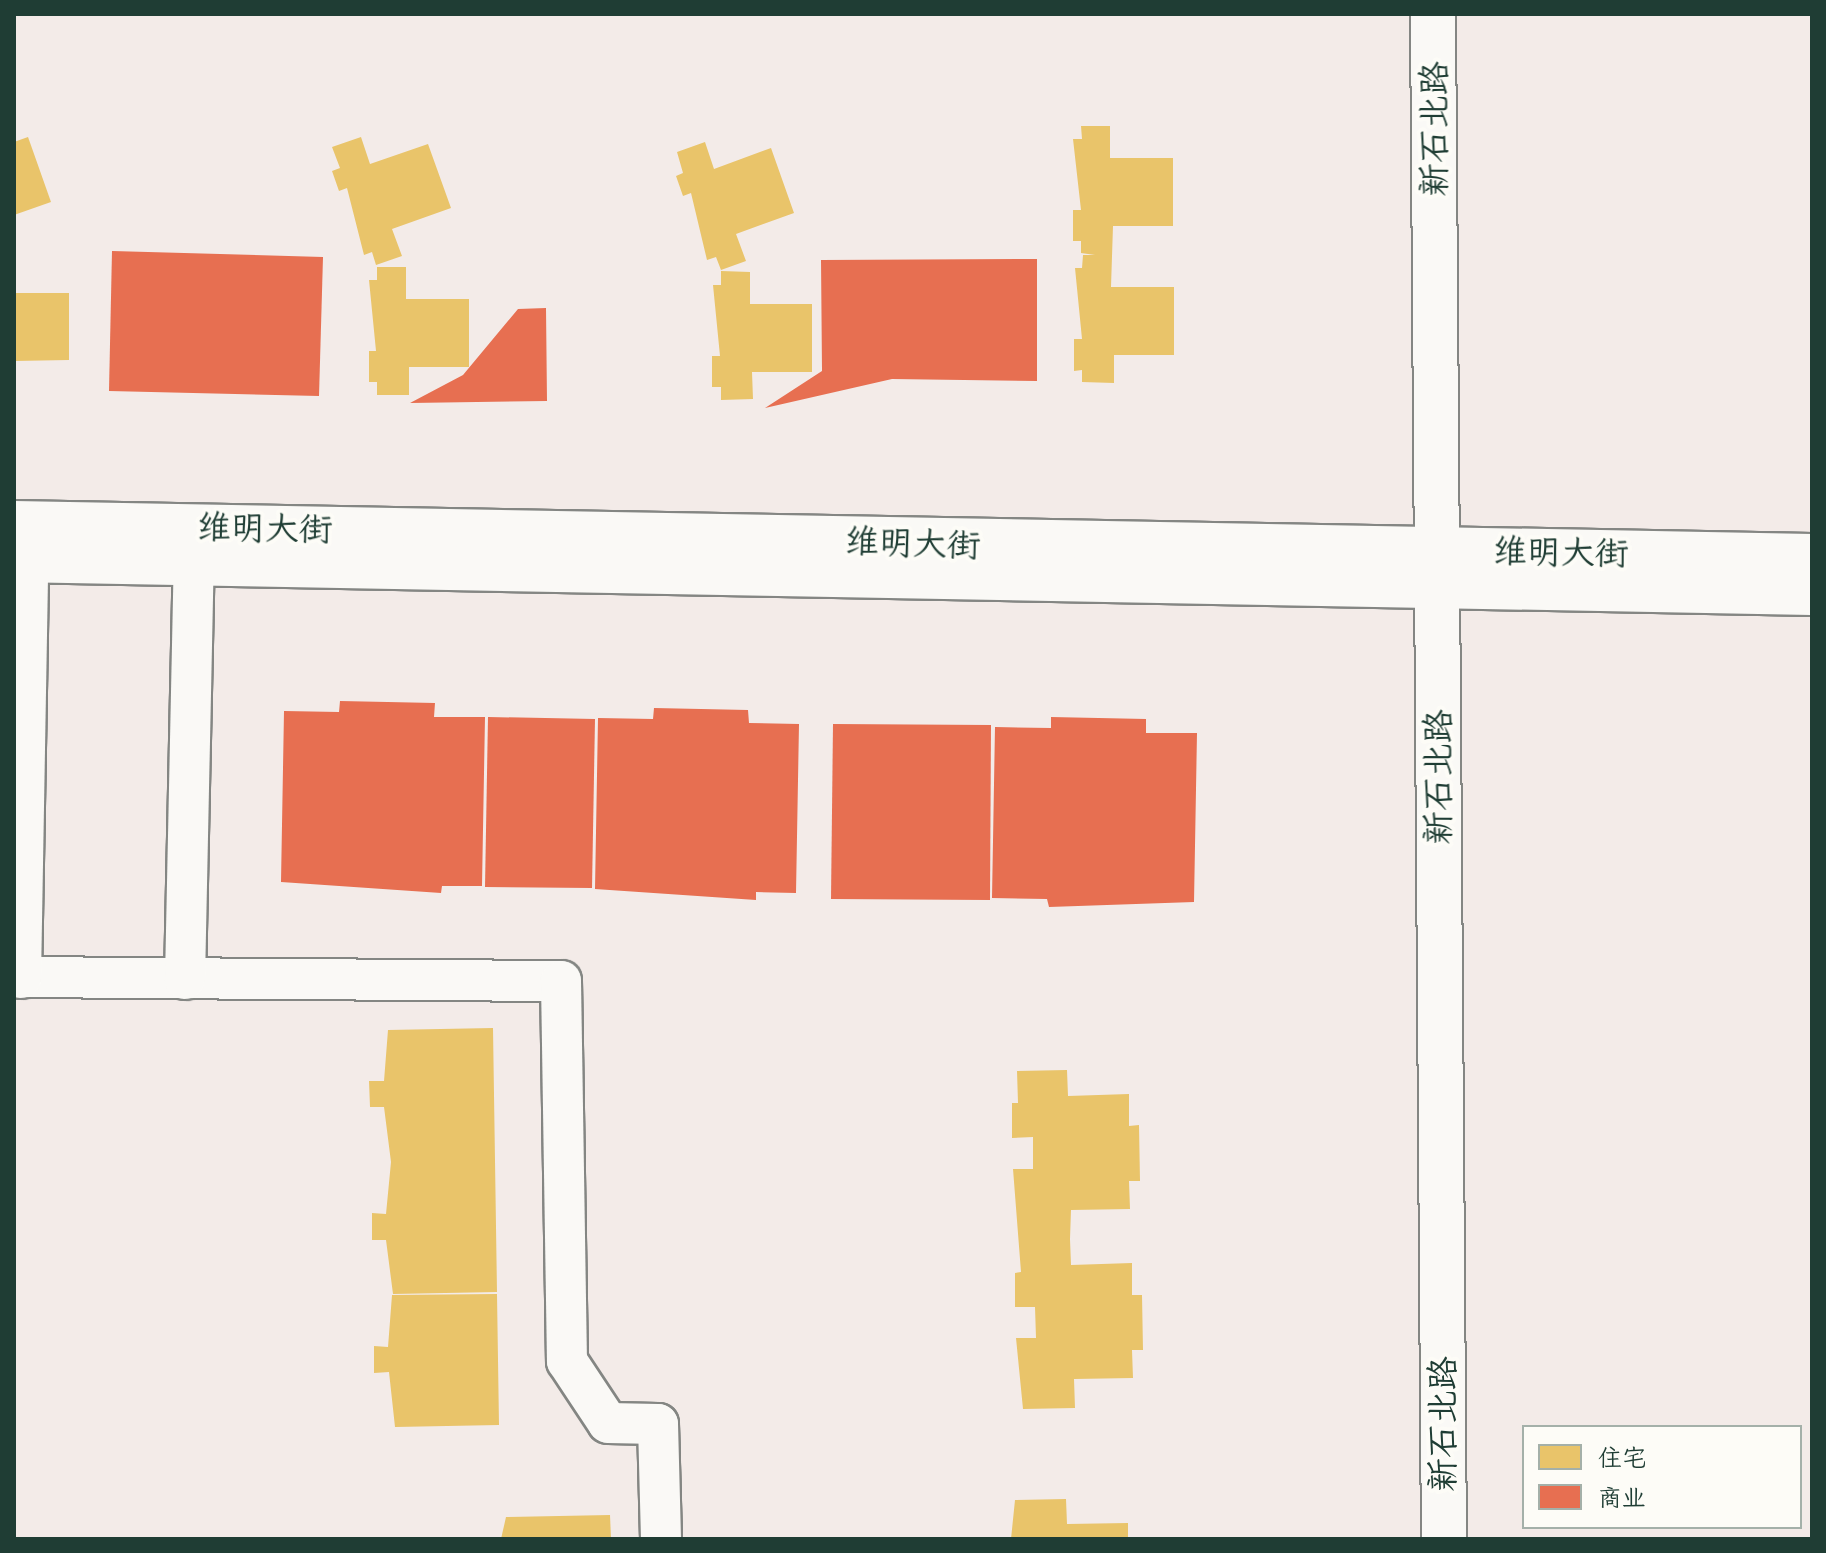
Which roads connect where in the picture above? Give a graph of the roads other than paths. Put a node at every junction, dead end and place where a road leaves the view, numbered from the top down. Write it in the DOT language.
graph roads {
  1 [pos="1433,14"];
  2 [pos="19,548"];
  3 [pos="1812,556"];
  4 [pos="194,564"];
  5 [pos="1437,569"];
  6 [pos="1812,593"];
  7 [pos="17,978"];
  8 [pos="185,979"];
  9 [pos="661,1539"];
  10 [pos="1444,1539"];
  1 -- 5 [label="main road, 新石北路"];
  2 -- 4 [label="main road, 维明大街"];
  2 -- 5 [label="main road, 维明大街"];
  2 -- 7 [label="street"];
  3 -- 5 [label="main road, 维明大街"];
  4 -- 5 [label="main road, 维明大街"];
  4 -- 8 [label="street"];
  5 -- 6 [label="main road, 维明大街"];
  5 -- 10 [label="main road, 新石北路"];
  7 -- 8 [label="street"];
  8 -- 9 [label="street"];
}
